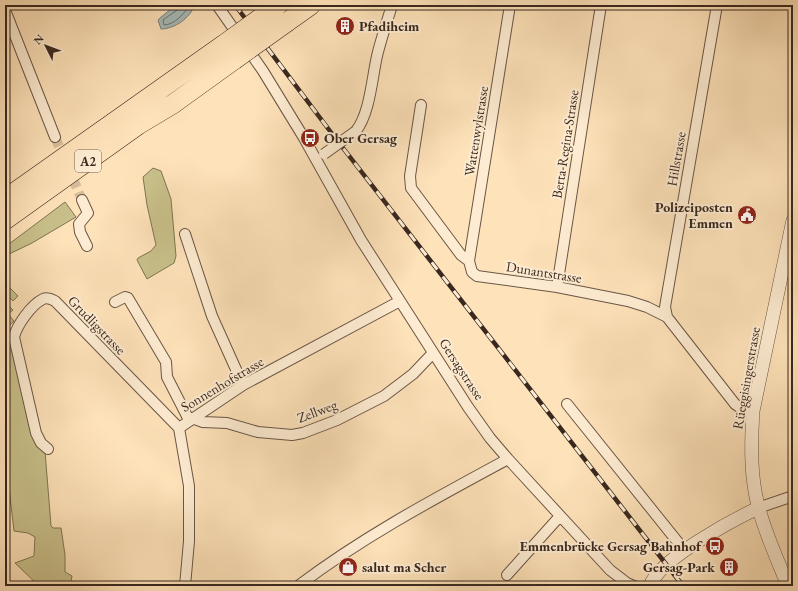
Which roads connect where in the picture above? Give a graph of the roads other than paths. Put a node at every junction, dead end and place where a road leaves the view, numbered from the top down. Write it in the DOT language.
graph roads {
  1 [pos="217,5"];
  2 [pos="311,5"];
  3 [pos="392,5"];
  4 [pos="510,5"];
  5 [pos="601,5"];
  6 [pos="717,5"];
  7 [pos="278,6"];
  8 [pos="5,10"];
  9 [pos="173,104"];
  10 [pos="421,105"];
  11 [pos="55,136"];
  12 [pos="71,151"];
  13 [pos="320,157"];
  14 [pos="5,184"];
  15 [pos="5,198"];
  16 [pos="82,200"];
  17 [pos="5,220"];
  18 [pos="793,220"];
  19 [pos="5,234"];
  20 [pos="186,234"];
  21 [pos="87,246"];
  22 [pos="469,260"];
  23 [pos="557,288"];
  24 [pos="400,301"];
  25 [pos="115,302"];
  26 [pos="666,317"];
  27 [pos="433,353"];
  28 [pos="243,385"];
  29 [pos="567,404"];
  30 [pos="754,411"];
  31 [pos="191,419"];
  32 [pos="179,428"];
  33 [pos="48,449"];
  34 [pos="508,459"];
  35 [pos="793,496"];
  36 [pos="758,508"];
  37 [pos="560,516"];
  38 [pos="685,551"];
  39 [pos="507,575"];
  40 [pos="185,586"];
  41 [pos="298,586"];
  42 [pos="634,586"];
  43 [pos="650,586"];
  44 [pos="788,586"];
  1 -- 13 [label="street, Gersagstrasse"];
  2 -- 9 [label="highway, A2, bridge"];
  3 -- 13 [label="street, bridge"];
  4 -- 22 [label="street, Wattenwylstrasse"];
  5 -- 23 [label="street, Berta-Regina-Strasse"];
  6 -- 26 [label="street, Hillstrasse"];
  7 -- 12 [label="highway, A2, bridge"];
  8 -- 11 [label="street"];
  9 -- 17 [label="highway, A2"];
  9 -- 19 [label="highway"];
  10 -- 22 [label="street, Dunantstrasse"];
  12 -- 14 [label="highway"];
  12 -- 15 [label="highway, A2"];
  13 -- 24 [label="street, Gersagstrasse"];
  16 -- 21 [label="street"];
  18 -- 30 [label="street, Rüeggisingerstrasse"];
  20 -- 28 [label="street"];
  22 -- 23 [label="street, Dunantstrasse"];
  23 -- 26 [label="street, Dunantstrasse"];
  24 -- 27 [label="street, Gersagstrasse"];
  24 -- 28 [label="street, Sonnenhofstrasse"];
  25 -- 31 [label="street"];
  26 -- 30 [label="street, Dunantstrasse"];
  27 -- 31 [label="street, Zellweg"];
  27 -- 34 [label="street, Gersagstrasse"];
  28 -- 31 [label="street, Sonnenhofstrasse"];
  29 -- 38 [label="street"];
  30 -- 36 [label="street, Rüeggisingerstrasse"];
  31 -- 32 [label="street, Sonnenhofstrasse"];
  32 -- 33 [label="street, Grudligstrasse"];
  32 -- 40 [label="street, Sonnenhofstrasse"];
  34 -- 37 [label="street, Gersagstrasse"];
  34 -- 41 [label="street"];
  35 -- 36 [label="street"];
  36 -- 38 [label="street"];
  36 -- 44 [label="street, Rüeggisingerstrasse"];
  37 -- 39 [label="street"];
  37 -- 42 [label="street, Gersagstrasse"];
  38 -- 43 [label="street"];
}
